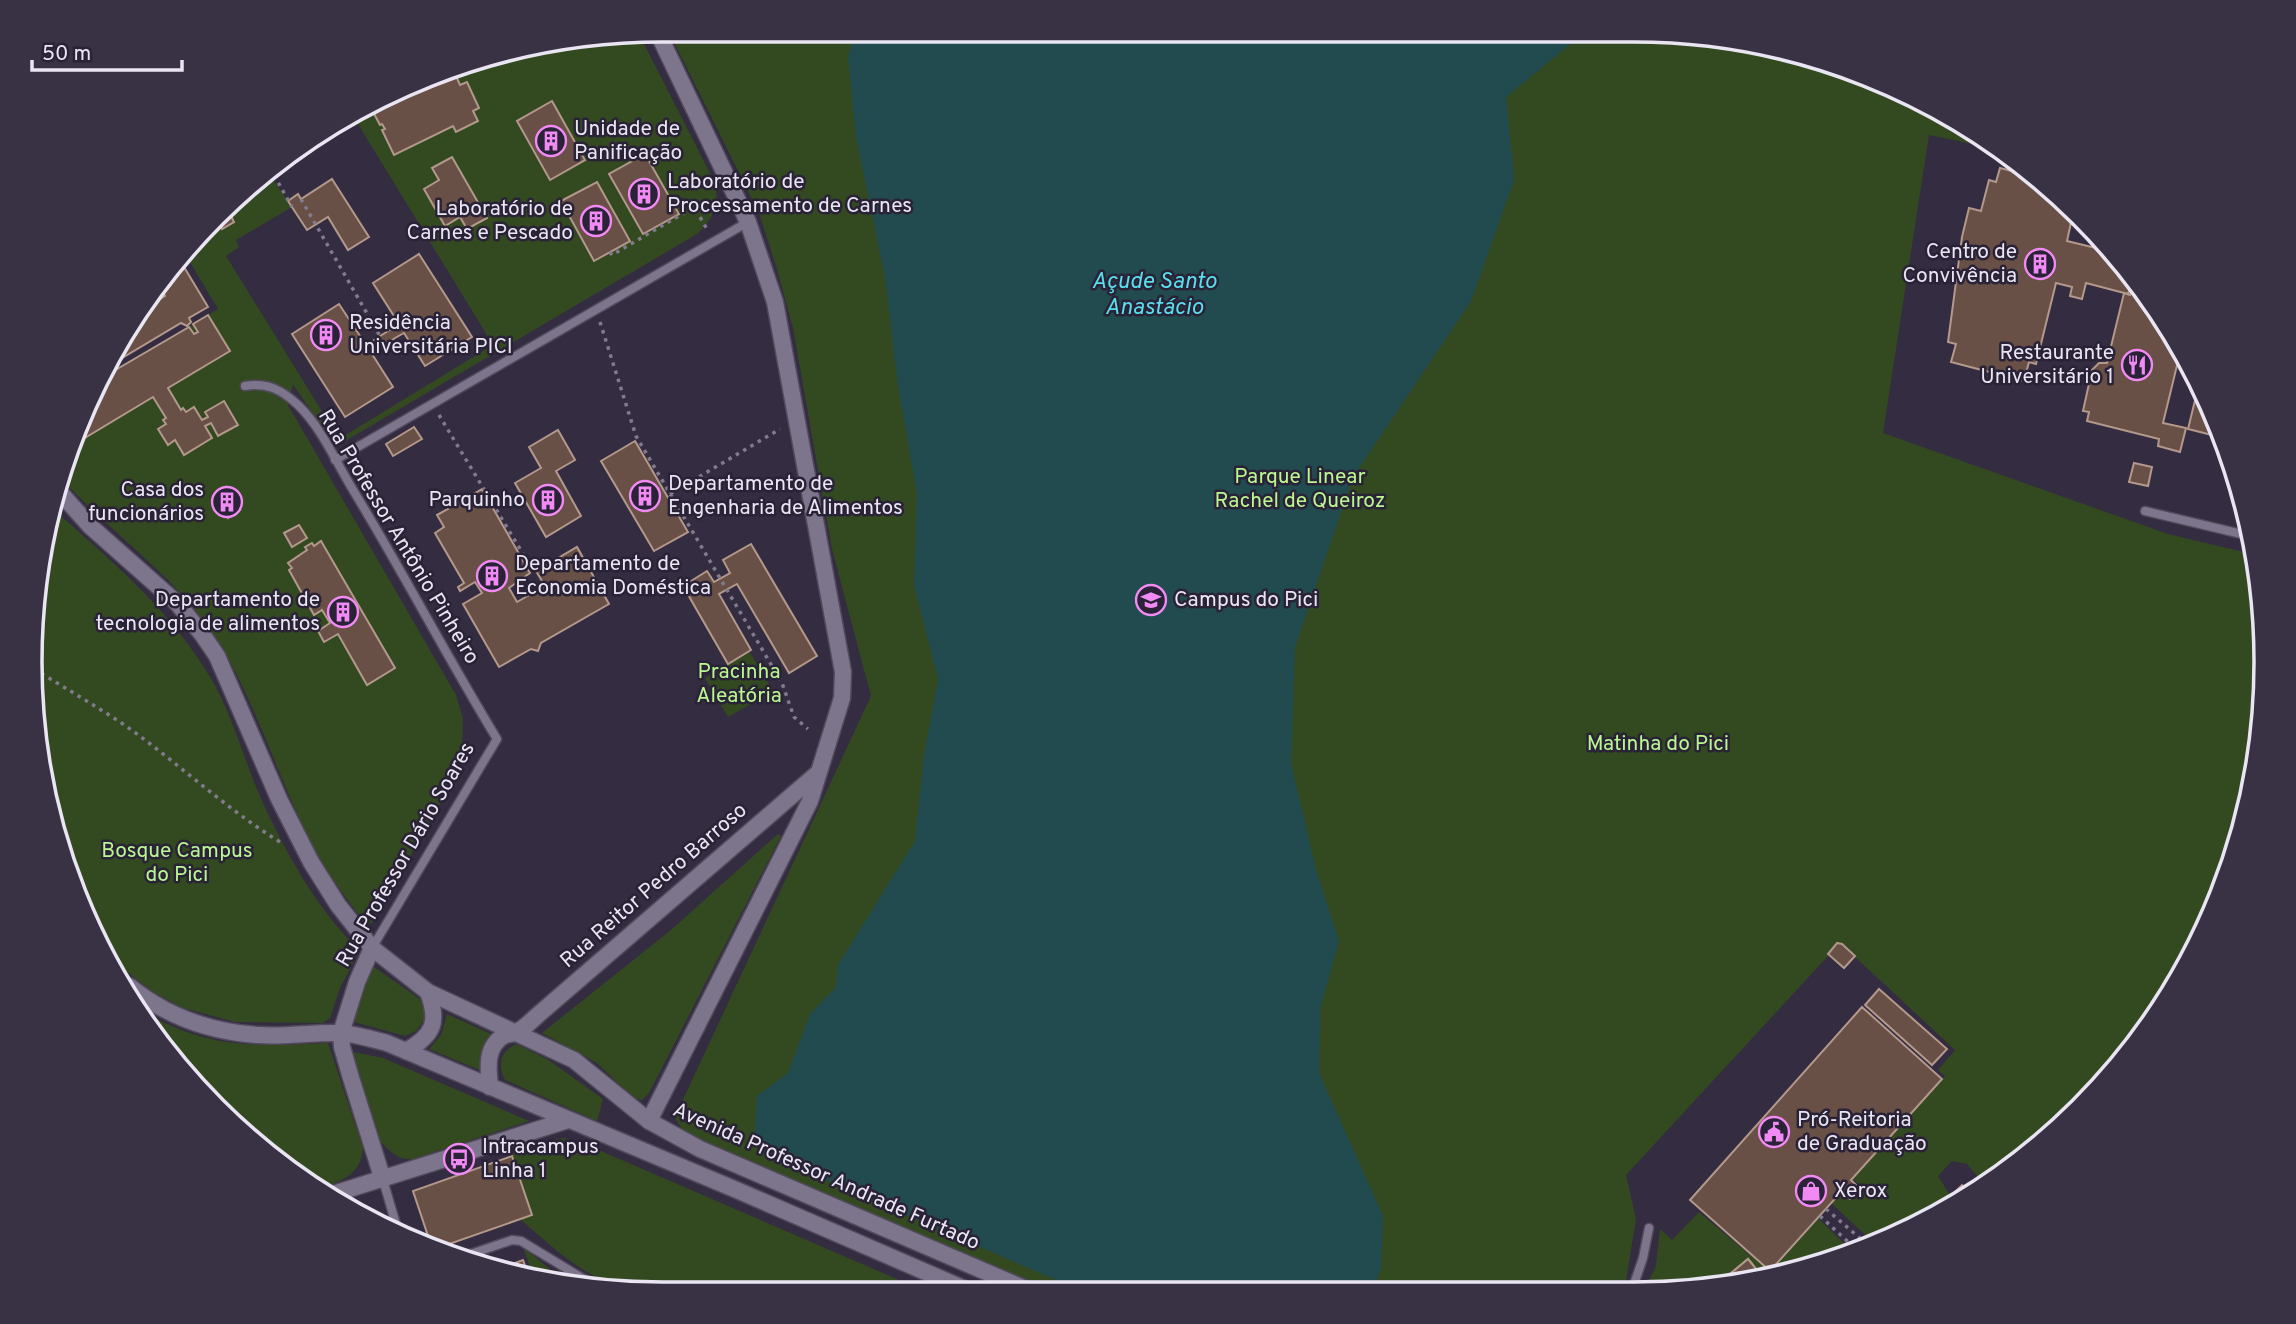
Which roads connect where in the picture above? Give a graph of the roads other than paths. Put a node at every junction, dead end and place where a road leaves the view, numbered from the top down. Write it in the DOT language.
graph roads {
  1 [pos="662,42"];
  2 [pos="748,222"];
  3 [pos="246,386"];
  4 [pos="335,460"];
  5 [pos="64,497"];
  6 [pos="2145,512"];
  7 [pos="2240,534"];
  8 [pos="498,739"];
  9 [pos="818,773"];
  10 [pos="372,948"];
  11 [pos="137,992"];
  12 [pos="428,992"];
  13 [pos="517,1032"];
  14 [pos="341,1033"];
  15 [pos="406,1051"];
  16 [pos="490,1087"];
  17 [pos="568,1120"];
  18 [pos="649,1121"];
  19 [pos="383,1180"];
  20 [pos="341,1192"];
  21 [pos="395,1221"];
  22 [pos="1649,1228"];
  23 [pos="475,1253"];
  24 [pos="580,1277"];
  25 [pos="949,1282"];
  26 [pos="1009,1282"];
  27 [pos="1635,1282"];
  1 -- 2 [label="street"];
  2 -- 4 [label="lane"];
  2 -- 9 [label="street"];
  3 -- 4 [label="lane, Rua Professor Antônio Pinheiro"];
  4 -- 8 [label="lane, Rua Professor Antônio Pinheiro"];
  5 -- 10 [label="street, Avenida Professor Andrade Furtado"];
  6 -- 7 [label="lane"];
  8 -- 10 [label="lane, Rua Professor Dário Soares"];
  9 -- 13 [label="street, Rua Reitor Pedro Barroso"];
  9 -- 18 [label="street"];
  10 -- 12 [label="street, Avenida Professor Andrade Furtado"];
  10 -- 14 [label="street, Rua Professor Dário Soares"];
  11 -- 14 [label="street"];
  12 -- 13 [label="street, Avenida Professor Andrade Furtado"];
  12 -- 15 [label="street"];
  13 -- 16 [label="street, Rua Reitor Pedro Barroso"];
  13 -- 18 [label="street, Avenida Professor Andrade Furtado"];
  14 -- 15 [label="street"];
  14 -- 19 [label="street"];
  15 -- 16 [label="street"];
  16 -- 17 [label="street"];
  17 -- 19 [label="street"];
  17 -- 25 [label="street"];
  18 -- 26 [label="street, Avenida Professor Andrade Furtado"];
  19 -- 20 [label="street"];
  19 -- 21 [label="lane"];
  22 -- 27 [label="lane"];
  23 -- 24 [label="lane"];
}
